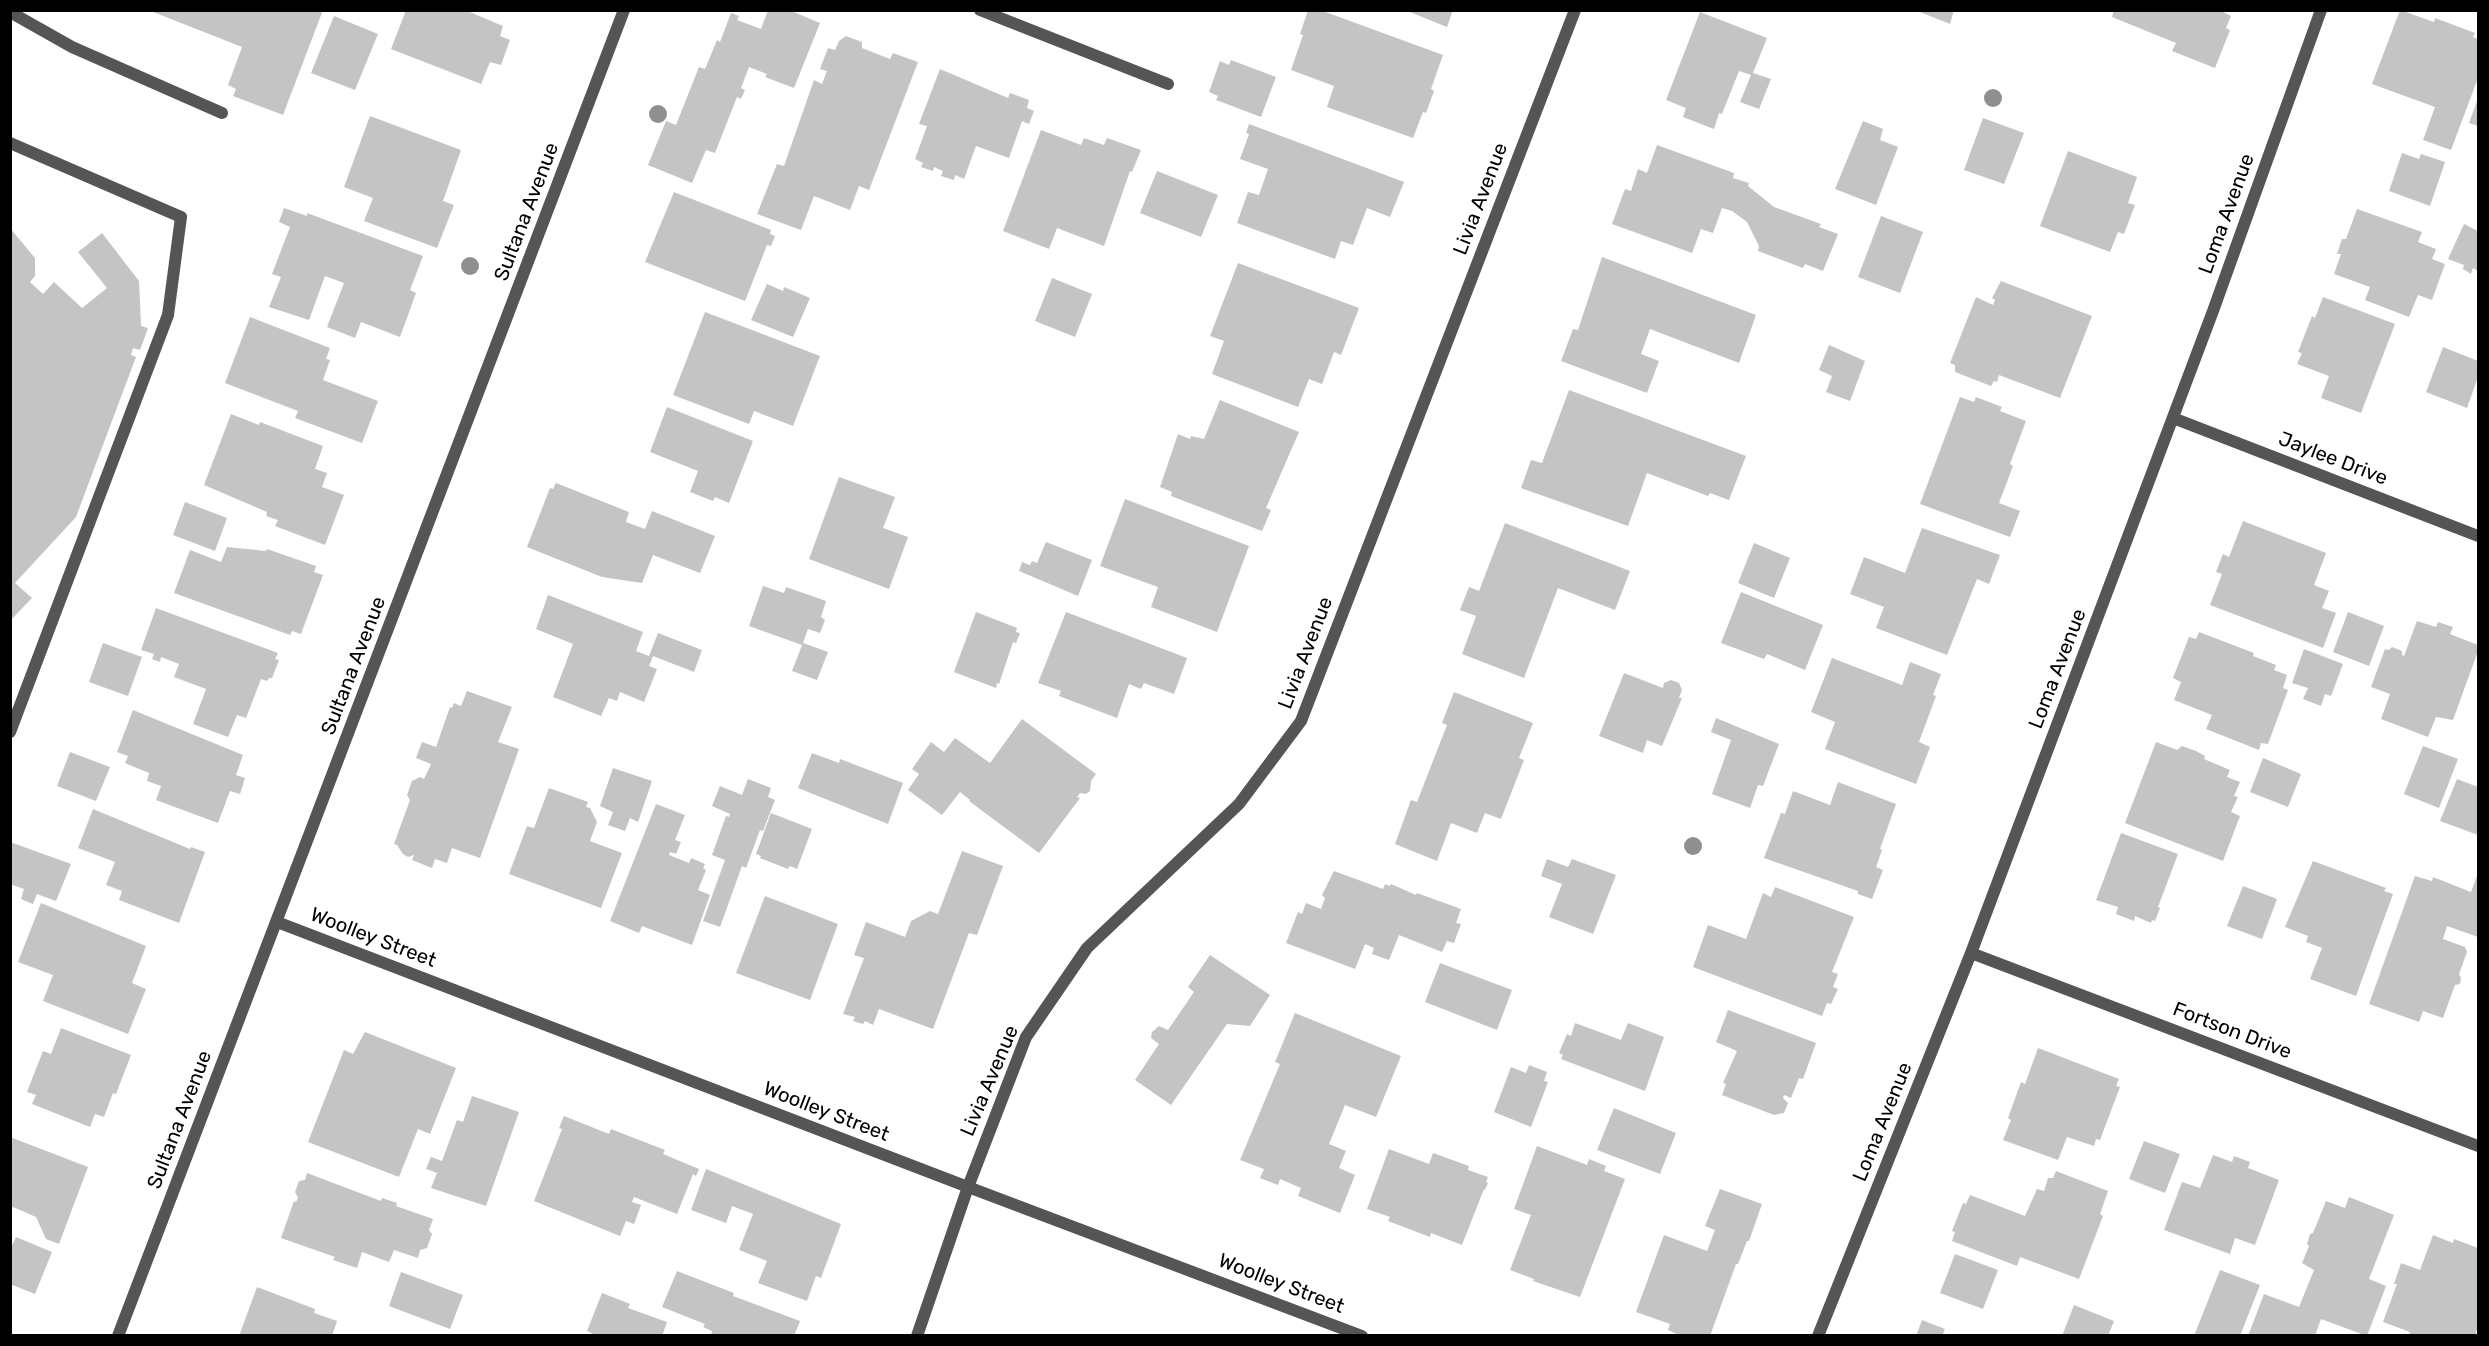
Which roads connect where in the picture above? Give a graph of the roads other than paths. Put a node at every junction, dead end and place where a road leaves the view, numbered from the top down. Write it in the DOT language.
graph roads {
  1 [pos="624,10"];
  2 [pos="980,10"];
  3 [pos="1575,10"];
  4 [pos="2321,10"];
  5 [pos="10,12"];
  6 [pos="1168,84"];
  7 [pos="222,112"];
  8 [pos="10,143"];
  9 [pos="2173,418"];
  10 [pos="2478,536"];
  11 [pos="11,731"];
  12 [pos="277,922"];
  13 [pos="1971,953"];
  14 [pos="2478,1146"];
  15 [pos="968,1187"];
  16 [pos="118,1335"];
  17 [pos="917,1335"];
  18 [pos="1362,1335"];
  19 [pos="1818,1335"];
  1 -- 12 [label="street, Sultana Avenue"];
  2 -- 6 [label="street"];
  3 -- 15 [label="street, Livia Avenue"];
  4 -- 9 [label="street, Loma Avenue"];
  5 -- 7 [label="street"];
  8 -- 11 [label="street"];
  9 -- 10 [label="street, Jaylee Drive"];
  9 -- 13 [label="street, Loma Avenue"];
  12 -- 15 [label="street, Woolley Street"];
  12 -- 16 [label="street, Sultana Avenue"];
  13 -- 14 [label="street, Fortson Drive"];
  13 -- 19 [label="street, Loma Avenue"];
  15 -- 17 [label="street, Livia Avenue"];
  15 -- 18 [label="street, Woolley Street"];
}
